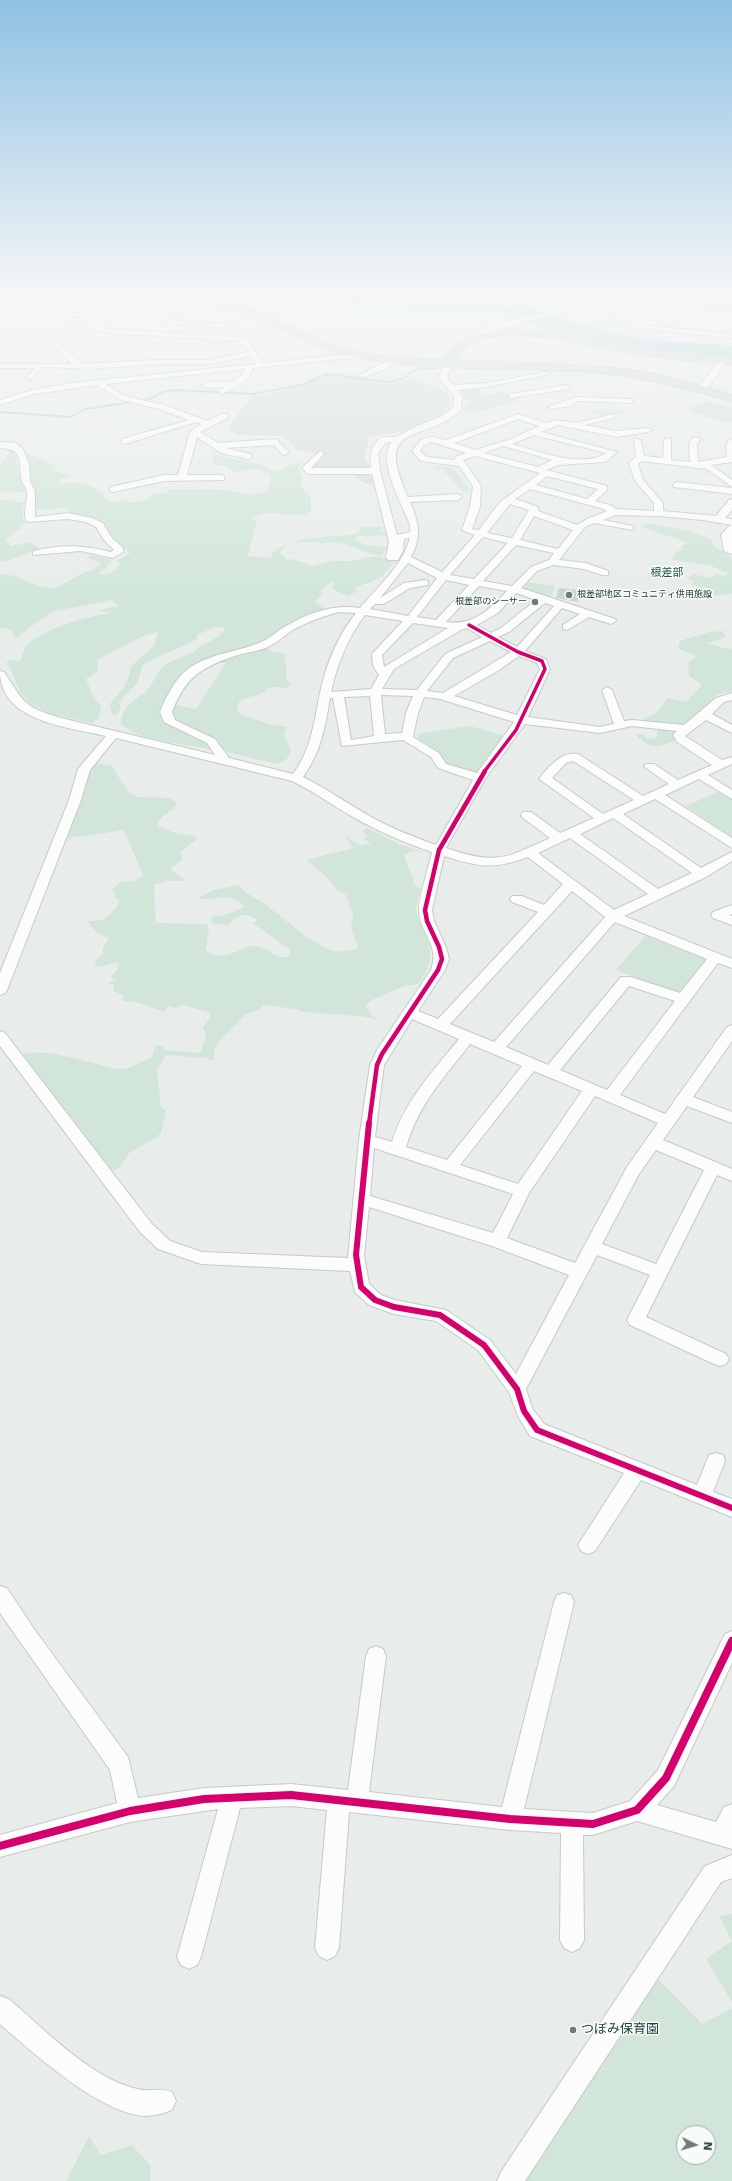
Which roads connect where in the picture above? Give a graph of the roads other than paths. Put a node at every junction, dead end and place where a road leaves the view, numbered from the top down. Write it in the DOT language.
graph roads {
  1 [pos="21,396"];
  2 [pos="117,396"];
  3 [pos="457,396"];
  4 [pos="578,396"];
  5 [pos="705,396"];
  6 [pos="535,399"];
  7 [pos="630,401"];
  8 [pos="0,403"];
  9 [pos="732,404"];
  10 [pos="552,407"];
  11 [pos="225,416"];
  12 [pos="612,416"];
  13 [pos="196,420"];
  14 [pos="208,424"];
  15 [pos="573,425"];
  16 [pos="546,426"];
  17 [pos="648,430"];
  18 [pos="194,432"];
  19 [pos="534,433"];
  20 [pos="696,439"];
  21 [pos="397,440"];
  22 [pos="637,440"];
  23 [pos="668,440"];
  24 [pos="125,441"];
  25 [pos="732,442"];
  26 [pos="446,443"];
  27 [pos="504,444"];
  28 [pos="0,445"];
  29 [pos="217,446"];
  30 [pos="474,452"];
  31 [pos="286,453"];
  32 [pos="320,454"];
  33 [pos="248,456"];
  34 [pos="640,458"];
  35 [pos="565,462"];
  36 [pos="667,462"];
  37 [pos="462,464"];
  38 [pos="695,465"];
  39 [pos="376,471"];
  40 [pos="543,471"];
  41 [pos="182,478"];
  42 [pos="222,478"];
  43 [pos="732,484"];
  44 [pos="530,486"];
  45 [pos="677,486"];
  46 [pos="113,489"];
  47 [pos="732,491"];
  48 [pos="458,497"];
  49 [pos="404,500"];
  50 [pos="508,500"];
  51 [pos="589,502"];
  52 [pos="732,502"];
  53 [pos="532,512"];
  54 [pos="614,512"];
  55 [pos="659,514"];
  56 [pos="718,519"];
  57 [pos="590,520"];
  58 [pos="732,522"];
  59 [pos="630,528"];
  60 [pos="732,528"];
  61 [pos="579,529"];
  62 [pos="481,534"];
  63 [pos="415,535"];
  64 [pos="514,542"];
  65 [pos="732,551"];
  66 [pos="560,552"];
  67 [pos="36,553"];
  68 [pos="407,559"];
  69 [pos="552,562"];
  70 [pos="605,573"];
  71 [pos="444,577"];
  72 [pos="425,583"];
  73 [pos="478,583"];
  74 [pos="516,590"];
  75 [pos="543,599"];
  76 [pos="371,600"];
  77 [pos="560,605"];
  78 [pos="361,612"];
  79 [pos="587,614"];
  80 [pos="520,619"];
  81 [pos="410,620"];
  82 [pos="611,621"];
  83 [pos="439,623"];
  84 [pos="544,624"];
  85 [pos="470,625"];
  86 [pos="458,627"];
  87 [pos="567,627"];
  88 [pos="490,637"];
  89 [pos="518,652"];
  90 [pos="0,674"];
  91 [pos="384,675"];
  92 [pos="607,690"];
  93 [pos="376,692"];
  94 [pos="420,693"];
  95 [pos="338,694"];
  96 [pos="326,695"];
  97 [pos="732,696"];
  98 [pos="445,697"];
  99 [pos="705,715"];
  100 [pos="521,720"];
  101 [pos="620,726"];
  102 [pos="686,729"];
  103 [pos="732,730"];
  104 [pos="113,734"];
  105 [pos="408,736"];
  106 [pos="380,738"];
  107 [pos="225,761"];
  108 [pos="726,763"];
  109 [pos="650,766"];
  110 [pos="700,775"];
  111 [pos="296,778"];
  112 [pos="480,778"];
  113 [pos="678,785"];
  114 [pos="656,795"];
  115 [pos="732,795"];
  116 [pos="643,801"];
  117 [pos="615,814"];
  118 [pos="526,815"];
  119 [pos="602,819"];
  120 [pos="566,836"];
  121 [pos="732,844"];
  122 [pos="439,850"];
  123 [pos="529,852"];
  124 [pos="732,856"];
  125 [pos="701,874"];
  126 [pos="571,884"];
  127 [pos="658,895"];
  128 [pos="517,899"];
  129 [pos="732,909"];
  130 [pos="547,911"];
  131 [pos="613,916"];
  132 [pos="732,921"];
  133 [pos="715,957"];
  134 [pos="732,964"];
  135 [pos="0,990"];
  136 [pos="683,999"];
  137 [pos="410,1013"];
  138 [pos="440,1026"];
  139 [pos="732,1030"];
  140 [pos="0,1036"];
  141 [pos="468,1037"];
  142 [pos="496,1049"];
  143 [pos="531,1064"];
  144 [pos="550,1072"];
  145 [pos="592,1089"];
  146 [pos="610,1097"];
  147 [pos="684,1099"];
  148 [pos="732,1118"];
  149 [pos="668,1121"];
  150 [pos="367,1140"];
  151 [pos="653,1142"];
  152 [pos="397,1150"];
  153 [pos="450,1167"];
  154 [pos="713,1167"];
  155 [pos="732,1175"];
  156 [pos="522,1191"];
  157 [pos="361,1199"];
  158 [pos="496,1241"];
  159 [pos="592,1247"];
  160 [pos="356,1266"];
  161 [pos="578,1270"];
  162 [pos="660,1272"];
  163 [pos="720,1359"];
  164 [pos="517,1389"];
  165 [pos="716,1461"];
  166 [pos="636,1471"];
  167 [pos="702,1496"];
  168 [pos="732,1508"];
  169 [pos="588,1544"];
  170 [pos="0,1595"];
  171 [pos="564,1602"];
  172 [pos="732,1641"];
  173 [pos="376,1656"];
  174 [pos="232,1798"];
  175 [pos="348,1801"];
  176 [pos="637,1810"];
  177 [pos="130,1811"];
  178 [pos="732,1815"];
  179 [pos="510,1819"];
  180 [pos="572,1823"];
  181 [pos="726,1837"];
  182 [pos="0,1846"];
  183 [pos="732,1866"];
  184 [pos="572,1940"];
  185 [pos="327,1948"];
  186 [pos="189,1957"];
  187 [pos="0,2008"];
  188 [pos="163,2101"];
  189 [pos="510,2181"];
  1 -- 8 [label="street"];
  2 -- 13 [label="street"];
  3 -- 21 [label="street"];
  4 -- 6 [label="street"];
  4 -- 7 [label="street"];
  4 -- 10 [label="street"];
  5 -- 9 [label="main road"];
  11 -- 14 [label="street"];
  12 -- 15 [label="street"];
  13 -- 14 [label="street"];
  13 -- 24 [label="street"];
  14 -- 18 [label="street"];
  15 -- 16 [label="street"];
  15 -- 17 [label="street"];
  16 -- 19 [label="street"];
  16 -- 26 [label="street"];
  18 -- 29 [label="street"];
  18 -- 41 [label="street"];
  19 -- 27 [label="street"];
  19 -- 35 [label="street"];
  20 -- 38 [label="street"];
  21 -- 39 [label="street"];
  21 -- 49 [label="street"];
  22 -- 34 [label="street"];
  23 -- 36 [label="street"];
  25 -- 38 [label="street"];
  26 -- 30 [label="street"];
  26 -- 37 [label="street"];
  27 -- 30 [label="street"];
  27 -- 35 [label="street"];
  28 -- 67 [label="street"];
  29 -- 31 [label="street"];
  29 -- 33 [label="street"];
  30 -- 37 [label="street"];
  30 -- 40 [label="street"];
  32 -- 39 [label="street"];
  34 -- 36 [label="street"];
  34 -- 55 [label="street"];
  35 -- 40 [label="street"];
  36 -- 38 [label="street"];
  37 -- 62 [label="street"];
  38 -- 43 [label="street"];
  39 -- 63 [label="street"];
  40 -- 44 [label="street"];
  40 -- 51 [label="street"];
  41 -- 42 [label="street"];
  41 -- 46 [label="street"];
  44 -- 50 [label="street"];
  44 -- 51 [label="street"];
  45 -- 47 [label="street"];
  48 -- 49 [label="street"];
  49 -- 63 [label="street"];
  50 -- 53 [label="street"];
  50 -- 62 [label="street"];
  51 -- 54 [label="street"];
  52 -- 56 [label="street"];
  53 -- 61 [label="street"];
  53 -- 64 [label="street"];
  54 -- 55 [label="street"];
  54 -- 57 [label="street"];
  55 -- 56 [label="street"];
  56 -- 58 [label="street"];
  57 -- 59 [label="street"];
  57 -- 61 [label="street"];
  60 -- 65 [label="street"];
  61 -- 66 [label="street"];
  62 -- 64 [label="street"];
  62 -- 71 [label="street"];
  63 -- 68 [label="street"];
  64 -- 66 [label="street"];
  64 -- 73 [label="street"];
  66 -- 69 [label="street"];
  68 -- 71 [label="street"];
  68 -- 76 [label="street"];
  69 -- 70 [label="street"];
  69 -- 74 [label="street"];
  71 -- 73 [label="street"];
  71 -- 81 [label="street"];
  72 -- 76 [label="street"];
  73 -- 74 [label="street"];
  73 -- 83 [label="street"];
  74 -- 75 [label="street"];
  74 -- 85 [label="street"];
  75 -- 77 [label="street"];
  75 -- 80 [label="street"];
  76 -- 78 [label="street"];
  77 -- 79 [label="street"];
  77 -- 84 [label="street"];
  78 -- 81 [label="street"];
  78 -- 96 [label="street"];
  78 -- 107 [label="street"];
  79 -- 82 [label="street"];
  79 -- 87 [label="street"];
  80 -- 84 [label="street"];
  80 -- 88 [label="street"];
  81 -- 83 [label="street"];
  81 -- 91 [label="street"];
  83 -- 86 [label="street"];
  84 -- 89 [label="street"];
  85 -- 86 [label="street"];
  85 -- 88 [label="street"];
  86 -- 91 [label="street"];
  88 -- 89 [label="street"];
  88 -- 94 [label="street"];
  89 -- 98 [label="street"];
  89 -- 100 [label="street"];
  90 -- 104 [label="street"];
  91 -- 93 [label="street"];
  92 -- 101 [label="street"];
  93 -- 94 [label="street"];
  93 -- 95 [label="street"];
  93 -- 106 [label="street"];
  94 -- 98 [label="street"];
  94 -- 105 [label="street"];
  95 -- 96 [label="street"];
  95 -- 106 [label="street"];
  96 -- 111 [label="street"];
  97 -- 99 [label="street"];
  98 -- 100 [label="street"];
  99 -- 102 [label="street"];
  99 -- 103 [label="street"];
  100 -- 101 [label="street"];
  100 -- 112 [label="street"];
  101 -- 102 [label="street"];
  102 -- 108 [label="street"];
  104 -- 107 [label="street"];
  104 -- 135 [label="street"];
  105 -- 106 [label="street"];
  105 -- 112 [label="street"];
  107 -- 111 [label="street"];
  108 -- 110 [label="street"];
  109 -- 113 [label="street"];
  110 -- 113 [label="street"];
  110 -- 115 [label="street"];
  111 -- 122 [label="street"];
  112 -- 122 [label="street"];
  113 -- 114 [label="street"];
  114 -- 116 [label="street"];
  114 -- 121 [label="street"];
  116 -- 117 [label="street"];
  116 -- 119 [label="street"];
  117 -- 119 [label="street"];
  117 -- 125 [label="street"];
  118 -- 120 [label="street"];
  119 -- 120 [label="street"];
  120 -- 123 [label="street"];
  120 -- 127 [label="street"];
  122 -- 123 [label="street"];
  122 -- 137 [label="street"];
  123 -- 126 [label="street"];
  124 -- 125 [label="street"];
  125 -- 127 [label="street"];
  126 -- 130 [label="street"];
  126 -- 131 [label="street"];
  127 -- 131 [label="street"];
  128 -- 130 [label="street"];
  129 -- 132 [label="street"];
  130 -- 138 [label="street"];
  131 -- 133 [label="street"];
  131 -- 142 [label="street"];
  133 -- 134 [label="street"];
  133 -- 136 [label="street"];
  136 -- 144 [label="street"];
  136 -- 146 [label="street"];
  137 -- 138 [label="street"];
  137 -- 150 [label="street"];
  138 -- 141 [label="street"];
  139 -- 147 [label="street"];
  140 -- 160 [label="street"];
  141 -- 142 [label="street"];
  141 -- 152 [label="street"];
  142 -- 143 [label="street"];
  143 -- 144 [label="street"];
  143 -- 153 [label="street"];
  144 -- 145 [label="street"];
  145 -- 146 [label="street"];
  145 -- 156 [label="street"];
  146 -- 149 [label="street"];
  147 -- 148 [label="street"];
  147 -- 149 [label="street"];
  149 -- 151 [label="street"];
  150 -- 152 [label="street"];
  150 -- 157 [label="street"];
  151 -- 154 [label="street"];
  151 -- 159 [label="street"];
  152 -- 153 [label="street"];
  153 -- 156 [label="street"];
  154 -- 155 [label="street"];
  154 -- 162 [label="street"];
  156 -- 158 [label="street"];
  157 -- 158 [label="street"];
  157 -- 160 [label="street"];
  158 -- 161 [label="street"];
  159 -- 161 [label="street"];
  159 -- 162 [label="street"];
  160 -- 164 [label="street"];
  161 -- 164 [label="street"];
  162 -- 163 [label="street"];
  164 -- 166 [label="street"];
  165 -- 167 [label="street"];
  166 -- 167 [label="street"];
  166 -- 169 [label="street"];
  167 -- 168 [label="street"];
  170 -- 177 [label="street"];
  171 -- 179 [label="street"];
  172 -- 176 [label="street"];
  173 -- 175 [label="street"];
  174 -- 175 [label="street"];
  174 -- 177 [label="street"];
  174 -- 186 [label="street"];
  175 -- 179 [label="street"];
  175 -- 185 [label="street"];
  176 -- 180 [label="street"];
  176 -- 181 [label="street"];
  177 -- 182 [label="street"];
  178 -- 181 [label="street"];
  179 -- 180 [label="street"];
  180 -- 184 [label="street"];
  183 -- 189 [label="street"];
  187 -- 188 [label="street"];
}
